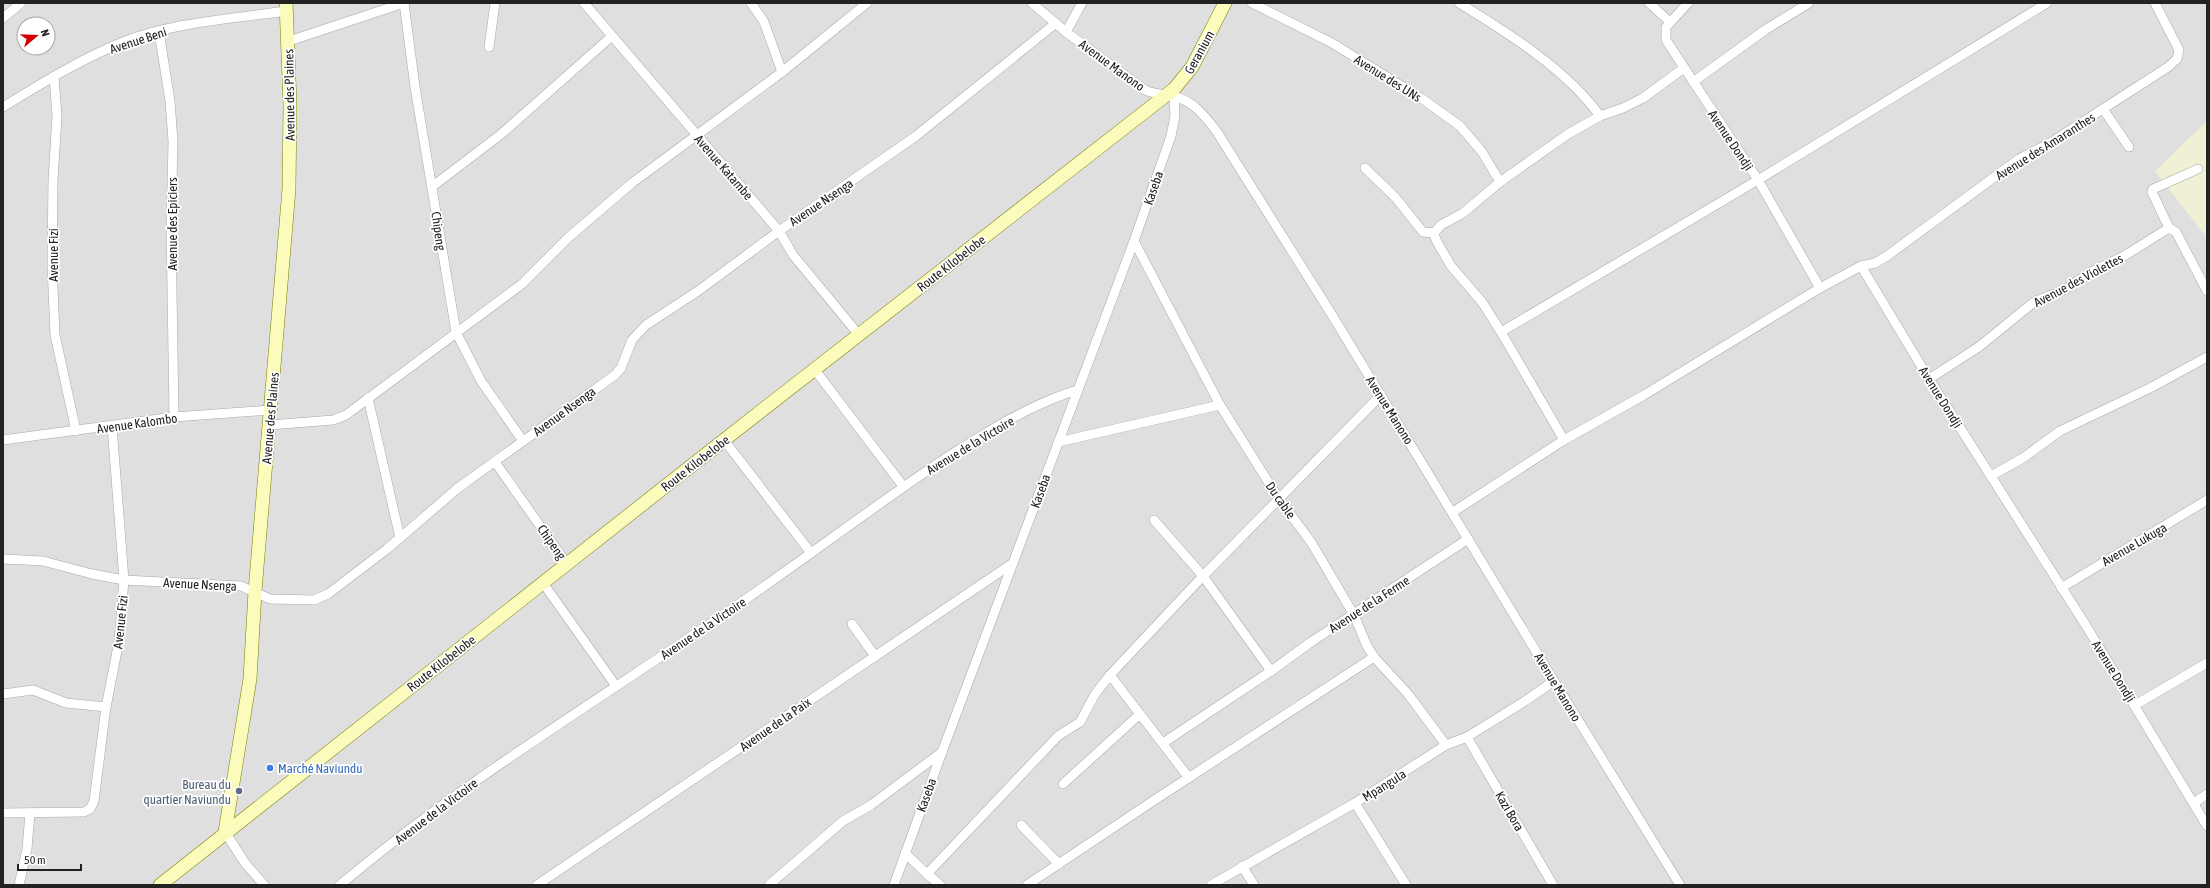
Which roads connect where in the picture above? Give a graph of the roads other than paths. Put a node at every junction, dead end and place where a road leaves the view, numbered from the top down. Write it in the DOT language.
graph roads {
  1 [pos="21,3"];
  2 [pos="404,3"];
  3 [pos="495,3"];
  4 [pos="584,3"];
  5 [pos="751,3"];
  6 [pos="867,3"];
  7 [pos="1032,3"];
  8 [pos="1082,3"];
  9 [pos="1225,3"];
  10 [pos="1252,3"];
  11 [pos="1460,3"];
  12 [pos="1649,3"];
  13 [pos="1688,3"];
  14 [pos="1809,3"];
  15 [pos="2047,3"];
  16 [pos="2155,3"];
  17 [pos="286,7"];
  18 [pos="3,18"];
  19 [pos="1056,23"];
  20 [pos="1668,25"];
  21 [pos="159,32"];
  22 [pos="1066,32"];
  23 [pos="612,36"];
  24 [pos="288,41"];
  25 [pos="489,47"];
  26 [pos="1684,68"];
  27 [pos="782,72"];
  28 [pos="54,77"];
  29 [pos="1692,82"];
  30 [pos="1170,95"];
  31 [pos="3,107"];
  32 [pos="2104,109"];
  33 [pos="1600,116"];
  34 [pos="697,136"];
  35 [pos="2129,147"];
  36 [pos="1365,168"];
  37 [pos="2198,169"];
  38 [pos="1758,180"];
  39 [pos="1500,182"];
  40 [pos="433,186"];
  41 [pos="2169,228"];
  42 [pos="779,231"];
  43 [pos="1434,233"];
  44 [pos="1134,241"];
  45 [pos="1861,266"];
  46 [pos="1820,288"];
  47 [pos="2207,291"];
  48 [pos="456,332"];
  49 [pos="1501,332"];
  50 [pos="859,334"];
  51 [pos="2207,357"];
  52 [pos="815,370"];
  53 [pos="1929,379"];
  54 [pos="1077,390"];
  55 [pos="1381,395"];
  56 [pos="368,398"];
  57 [pos="1220,405"];
  58 [pos="271,410"];
  59 [pos="174,417"];
  60 [pos="270,425"];
  61 [pos="112,426"];
  62 [pos="76,431"];
  63 [pos="3,440"];
  64 [pos="724,440"];
  65 [pos="1564,440"];
  66 [pos="523,441"];
  67 [pos="1058,442"];
  68 [pos="495,462"];
  69 [pos="1991,476"];
  70 [pos="903,486"];
  71 [pos="1279,499"];
  72 [pos="2207,500"];
  73 [pos="1453,512"];
  74 [pos="1154,520"];
  75 [pos="400,538"];
  76 [pos="1468,539"];
  77 [pos="811,553"];
  78 [pos="3,559"];
  79 [pos="1013,563"];
  80 [pos="567,564"];
  81 [pos="1203,576"];
  82 [pos="124,580"];
  83 [pos="543,583"];
  84 [pos="2061,588"];
  85 [pos="255,591"];
  86 [pos="1354,615"];
  87 [pos="852,624"];
  88 [pos="875,656"];
  89 [pos="1374,657"];
  90 [pos="2207,663"];
  91 [pos="1271,671"];
  92 [pos="1110,676"];
  93 [pos="1554,681"];
  94 [pos="616,686"];
  95 [pos="3,694"];
  96 [pos="2135,705"];
  97 [pos="106,707"];
  98 [pos="1140,714"];
  99 [pos="1467,736"];
  100 [pos="1163,743"];
  101 [pos="1446,745"];
  102 [pos="942,752"];
  103 [pos="1189,778"];
  104 [pos="1063,784"];
  105 [pos="2207,794"];
  106 [pos="2194,802"];
  107 [pos="1356,803"];
  108 [pos="3,813"];
  109 [pos="30,813"];
  110 [pos="1021,825"];
  111 [pos="2207,826"];
  112 [pos="225,832"];
  113 [pos="905,854"];
  114 [pos="1059,864"];
  115 [pos="1242,866"];
  116 [pos="927,874"];
  117 [pos="19,885"];
  118 [pos="160,885"];
  119 [pos="264,885"];
  120 [pos="340,885"];
  121 [pos="537,885"];
  122 [pos="769,885"];
  123 [pos="894,885"];
  124 [pos="940,885"];
  125 [pos="1027,885"];
  126 [pos="1211,885"];
  127 [pos="1254,885"];
  128 [pos="1406,885"];
  129 [pos="1553,885"];
  130 [pos="1680,885"];
  1 -- 18 [label="street"];
  2 -- 24 [label="street"];
  2 -- 40 [label="street, Chipeng"];
  3 -- 25 [label="street"];
  4 -- 23 [label="street, Avenue Katambe"];
  5 -- 27 [label="street"];
  6 -- 27 [label="street"];
  7 -- 19 [label="street, Avenue Manono"];
  8 -- 22 [label="street"];
  9 -- 30 [label="street, Geranium"];
  10 -- 39 [label="street, Avenue des UNs"];
  11 -- 33 [label="street"];
  12 -- 20 [label="street"];
  13 -- 20 [label="street"];
  14 -- 29 [label="street"];
  15 -- 38 [label="street"];
  16 -- 32 [label="street, Avenue des Amaranthes"];
  17 -- 21 [label="street, Avenue Beni"];
  17 -- 24 [label="street, Avenue des Plaines"];
  19 -- 22 [label="street, Avenue Manono"];
  19 -- 42 [label="street, Avenue Nsenga"];
  20 -- 26 [label="street, Avenue Dondji"];
  21 -- 28 [label="street, Avenue Beni"];
  21 -- 59 [label="street, Avenue des Epiciers"];
  22 -- 30 [label="street, Avenue Manono"];
  23 -- 34 [label="street, Avenue Katambe"];
  23 -- 40 [label="street"];
  24 -- 58 [label="street, Avenue des Plaines"];
  26 -- 29 [label="street, Avenue Dondji"];
  26 -- 33 [label="street"];
  27 -- 34 [label="street"];
  28 -- 31 [label="street, Avenue Beni"];
  28 -- 62 [label="street, Avenue Fizi"];
  29 -- 38 [label="street, Avenue Dondji"];
  30 -- 44 [label="street, Kaseba"];
  30 -- 50 [label="street, Route Kilobelobe"];
  30 -- 55 [label="street, Avenue Manono"];
  32 -- 35 [label="street"];
  32 -- 45 [label="street, Avenue des Amaranthes"];
  33 -- 39 [label="street"];
  34 -- 42 [label="street, Avenue Katambe"];
  34 -- 48 [label="street"];
  36 -- 43 [label="street"];
  37 -- 41 [label="street"];
  38 -- 46 [label="street, Avenue Dondji"];
  38 -- 49 [label="street"];
  39 -- 43 [label="street"];
  40 -- 48 [label="street, Chipeng"];
  41 -- 47 [label="street"];
  41 -- 53 [label="street, Avenue des Violettes"];
  42 -- 50 [label="street, Avenue Katambe"];
  42 -- 66 [label="street, Avenue Nsenga"];
  43 -- 49 [label="street"];
  44 -- 54 [label="street, Kaseba"];
  44 -- 57 [label="street, Du cable"];
  45 -- 46 [label="street"];
  45 -- 53 [label="street, Avenue Dondji"];
  46 -- 65 [label="street"];
  48 -- 56 [label="street"];
  48 -- 66 [label="street, Chipeng"];
  49 -- 65 [label="street"];
  50 -- 52 [label="street, Route Kilobelobe"];
  51 -- 69 [label="street"];
  52 -- 64 [label="street, Route Kilobelobe"];
  52 -- 70 [label="street"];
  53 -- 69 [label="street, Avenue Dondji"];
  54 -- 67 [label="street, Kaseba"];
  54 -- 70 [label="street, Avenue de la Victoire"];
  55 -- 71 [label="street"];
  55 -- 73 [label="street, Avenue Manono"];
  56 -- 60 [label="street"];
  56 -- 75 [label="street"];
  57 -- 67 [label="street"];
  57 -- 71 [label="street, Du cable"];
  58 -- 59 [label="street, Avenue Kalombo"];
  58 -- 60 [label="street, Avenue des Plaines"];
  59 -- 61 [label="street, Avenue Kalombo"];
  60 -- 85 [label="street, Avenue des Plaines"];
  61 -- 62 [label="street, Avenue Kalombo"];
  61 -- 82 [label="street, Avenue Fizi"];
  62 -- 63 [label="street, Avenue Kalombo"];
  64 -- 77 [label="street"];
  64 -- 80 [label="street, Route Kilobelobe"];
  65 -- 73 [label="street"];
  66 -- 68 [label="street, Avenue Nsenga"];
  67 -- 79 [label="street, Kaseba"];
  68 -- 75 [label="street, Avenue Nsenga"];
  68 -- 80 [label="street, Chipeng"];
  69 -- 84 [label="street, Avenue Dondji"];
  70 -- 77 [label="street, Avenue de la Victoire"];
  71 -- 81 [label="street"];
  71 -- 86 [label="street, Du cable"];
  72 -- 84 [label="street, Avenue Lukuga"];
  73 -- 76 [label="street, Avenue Manono"];
  74 -- 81 [label="street"];
  75 -- 85 [label="street, Avenue Nsenga"];
  76 -- 86 [label="street, Avenue de la Ferme"];
  76 -- 93 [label="street, Avenue Manono"];
  77 -- 94 [label="street, Avenue de la Victoire"];
  78 -- 82 [label="street, Avenue Nsenga"];
  79 -- 88 [label="street, Avenue de la Paix"];
  79 -- 102 [label="street, Kaseba"];
  80 -- 83 [label="street, Route Kilobelobe"];
  81 -- 91 [label="street"];
  81 -- 92 [label="street"];
  82 -- 85 [label="street, Avenue Nsenga"];
  82 -- 97 [label="street, Avenue Fizi"];
  83 -- 94 [label="street"];
  83 -- 112 [label="street, Route Kilobelobe"];
  84 -- 96 [label="street, Avenue Dondji"];
  85 -- 112 [label="street, Avenue des Plaines"];
  86 -- 89 [label="street, Du cable"];
  86 -- 91 [label="street, Avenue de la Ferme"];
  87 -- 88 [label="street"];
  88 -- 121 [label="street, Avenue de la Paix"];
  89 -- 101 [label="street, Du cable"];
  89 -- 103 [label="street"];
  90 -- 96 [label="street"];
  91 -- 100 [label="street, Avenue de la Ferme"];
  92 -- 98 [label="street"];
  92 -- 116 [label="street"];
  93 -- 99 [label="street, Mpangula"];
  93 -- 130 [label="street, Avenue Manono"];
  94 -- 120 [label="street, Avenue de la Victoire"];
  95 -- 97 [label="street"];
  96 -- 106 [label="street, Avenue Dondji"];
  97 -- 109 [label="street, Avenue Fizi"];
  98 -- 100 [label="street"];
  98 -- 104 [label="street"];
  99 -- 101 [label="street, Mpangula"];
  99 -- 129 [label="street, Kazi Bora"];
  100 -- 103 [label="street"];
  101 -- 107 [label="street, Mpangula"];
  102 -- 113 [label="street, Kaseba"];
  102 -- 122 [label="street"];
  103 -- 114 [label="street"];
  105 -- 106 [label="street"];
  106 -- 111 [label="street, Avenue Dondji"];
  107 -- 115 [label="street, Mpangula"];
  107 -- 128 [label="street"];
  108 -- 109 [label="street"];
  109 -- 117 [label="street"];
  110 -- 114 [label="street"];
  112 -- 118 [label="street, Route Kilobelobe"];
  112 -- 119 [label="street"];
  113 -- 116 [label="street"];
  113 -- 123 [label="street, Kaseba"];
  114 -- 125 [label="street"];
  115 -- 126 [label="street, Mpangula"];
  115 -- 127 [label="street"];
  116 -- 124 [label="street"];
}
